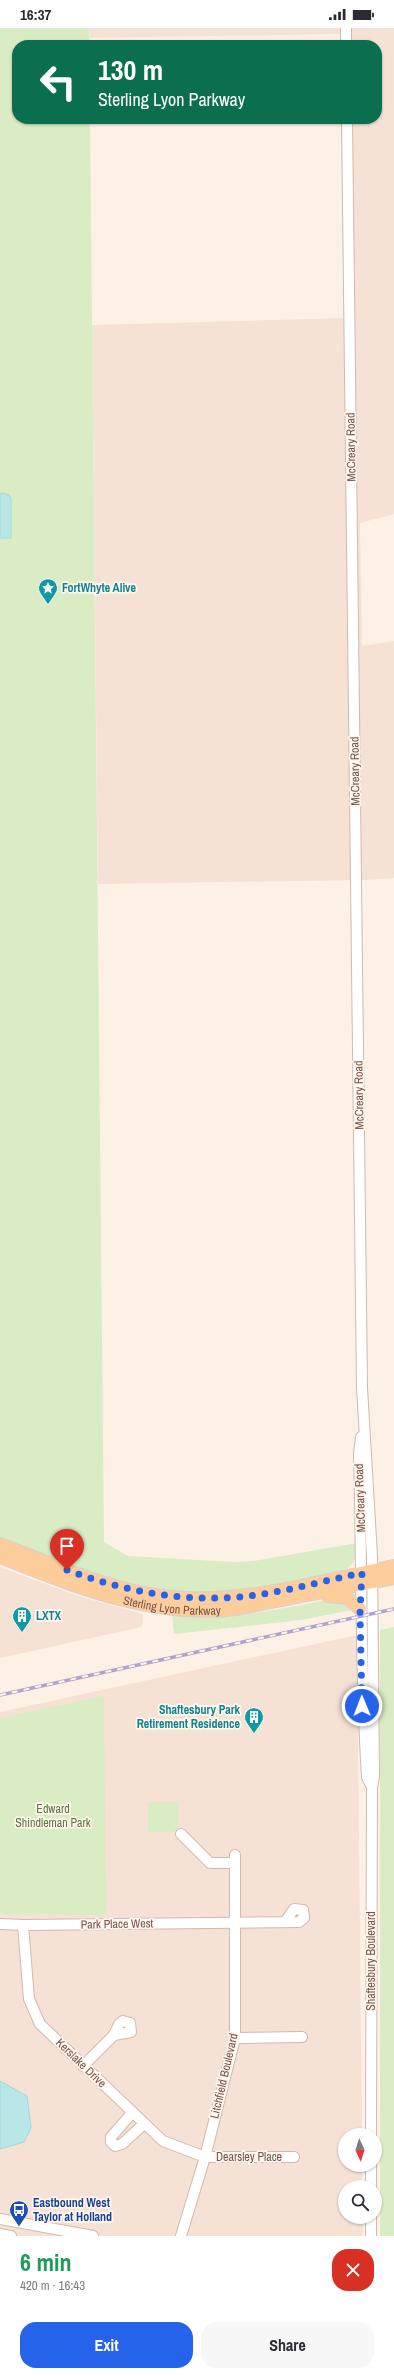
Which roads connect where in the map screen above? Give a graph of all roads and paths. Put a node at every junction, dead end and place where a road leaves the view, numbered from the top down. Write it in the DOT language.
graph roads {
  1 [pos="346,28"];
  2 [pos="346,40"];
  3 [pos="347,124"];
  4 [pos="0,1544"];
  5 [pos="0,1557"];
  6 [pos="394,1566"];
  7 [pos="367,1578"];
  8 [pos="394,1578"];
  9 [pos="291,1599"];
  10 [pos="360,1609"];
  11 [pos="372,1787"];
  12 [pos="181,1834"];
  13 [pos="285,1922"];
  14 [pos="235,1923"];
  15 [pos="0,1924"];
  16 [pos="23,1925"];
  17 [pos="114,2036"];
  18 [pos="302,2037"];
  19 [pos="235,2038"];
  20 [pos="83,2066"];
  21 [pos="132,2113"];
  22 [pos="144,2124"];
  23 [pos="371,2128"];
  24 [pos="205,2157"];
  25 [pos="294,2157"];
  26 [pos="0,2219"];
  27 [pos="371,2224"];
  28 [pos="0,2234"];
  29 [pos="11,2236"];
  30 [pos="93,2236"];
  31 [pos="181,2236"];
  32 [pos="371,2236"];
  1 -- 2 [label="street"];
  3 -- 7 [label="street, McCreary Road"];
  4 -- 7 [label="main road, Sterling Lyon Parkway"];
  5 -- 9 [label="main road, Sterling Lyon Parkway"];
  6 -- 7 [label="main road"];
  7 -- 8 [label="main road"];
  7 -- 9 [label="main road, Sterling Lyon Parkway"];
  7 -- 10 [label="street, Shaftesbury Boulevard"];
  7 -- 11 [label="street, Shaftesbury Boulevard"];
  9 -- 10 [label="main road"];
  10 -- 11 [label="street, Shaftesbury Boulevard"];
  11 -- 23 [label="street, Shaftesbury Boulevard"];
  12 -- 14 [label="street, Litchfield Boulevard"];
  13 -- 14 [label="street, Park Place West"];
  14 -- 16 [label="street, Park Place West"];
  14 -- 19 [label="street, Litchfield Boulevard"];
  15 -- 16 [label="street, Park Place West"];
  16 -- 20 [label="street, Kerslake Drive"];
  17 -- 20 [label="street"];
  18 -- 19 [label="street"];
  19 -- 24 [label="street, Litchfield Boulevard"];
  20 -- 21 [label="street, Kerslake Drive"];
  21 -- 22 [label="street, Kerslake Drive"];
  21 -- 22 [label="street"];
  22 -- 24 [label="street, Kerslake Drive"];
  24 -- 25 [label="street, Dearsley Place"];
  24 -- 31 [label="street, Litchfield Boulevard"];
  26 -- 30 [label="street"];
  27 -- 32 [label="street"];
  28 -- 29 [label="street"];
}
